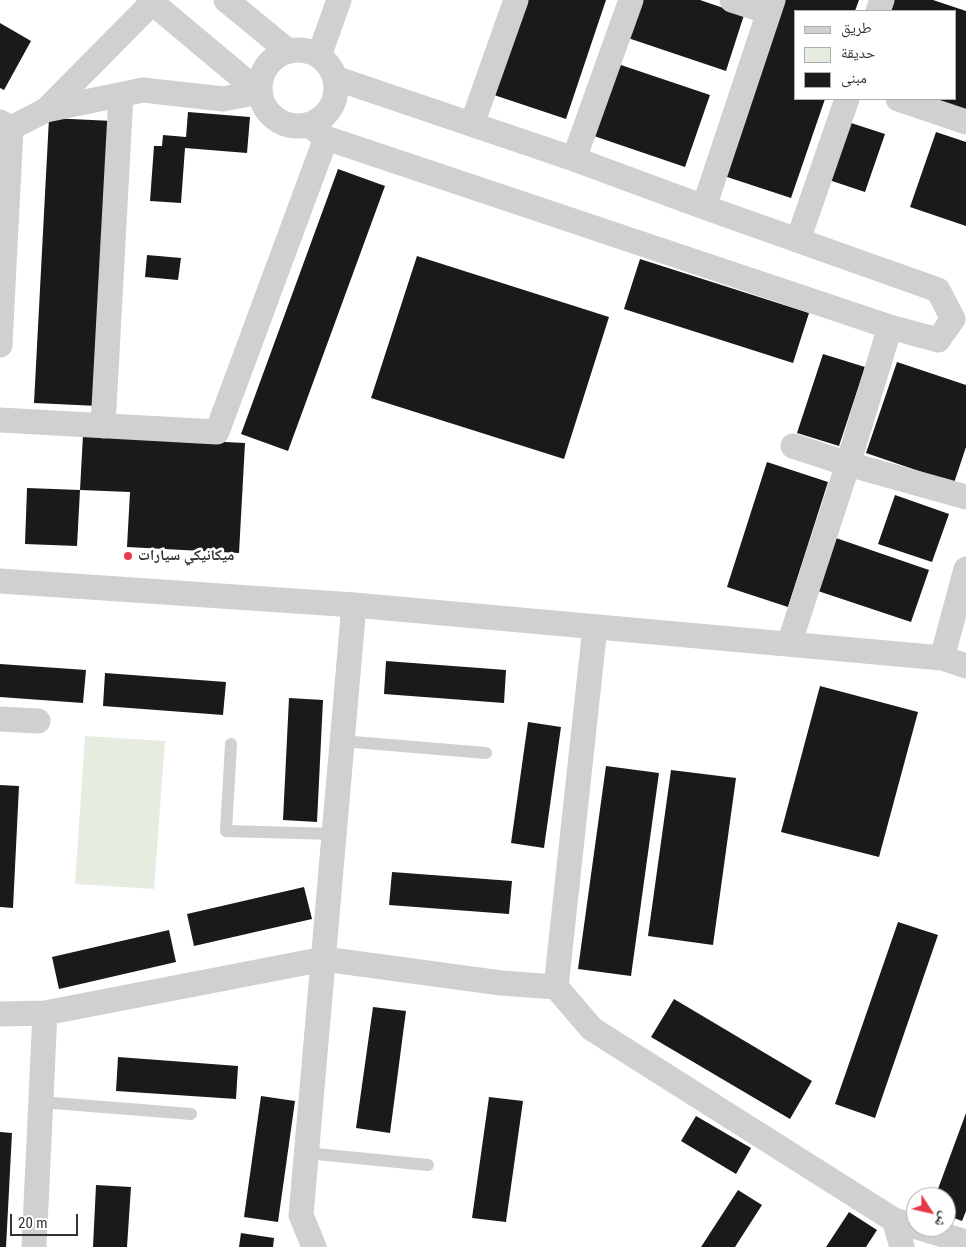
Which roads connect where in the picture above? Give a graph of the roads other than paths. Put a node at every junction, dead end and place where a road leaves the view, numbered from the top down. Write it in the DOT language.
graph roads {
  1 [pos="226,0"];
  2 [pos="339,0"];
  3 [pos="516,0"];
  4 [pos="630,0"];
  5 [pos="732,0"];
  6 [pos="151,1"];
  7 [pos="771,6"];
  8 [pos="288,50"];
  9 [pos="319,56"];
  10 [pos="335,78"];
  11 [pos="259,92"];
  12 [pos="121,94"];
  13 [pos="847,100"];
  14 [pos="901,100"];
  15 [pos="46,110"];
  16 [pos="966,122"];
  17 [pos="472,124"];
  18 [pos="4,127"];
  19 [pos="317,131"];
  20 [pos="574,159"];
  21 [pos="704,207"];
  22 [pos="798,240"];
  23 [pos="890,327"];
  24 [pos="0,345"];
  25 [pos="0,420"];
  26 [pos="102,426"];
  27 [pos="793,446"];
  28 [pos="848,464"];
  29 [pos="966,497"];
  30 [pos="966,569"];
  31 [pos="0,581"];
  32 [pos="354,605"];
  33 [pos="595,627"];
  34 [pos="789,644"];
  35 [pos="942,658"];
  36 [pos="966,666"];
  37 [pos="0,719"];
  38 [pos="38,721"];
  39 [pos="342,741"];
  40 [pos="231,744"];
  41 [pos="486,753"];
  42 [pos="334,834"];
  43 [pos="324,959"];
  44 [pos="556,987"];
  45 [pos="44,1013"];
  46 [pos="0,1014"];
  47 [pos="40,1102"];
  48 [pos="191,1114"];
  49 [pos="306,1153"];
  50 [pos="428,1164"];
  51 [pos="906,1222"];
  52 [pos="906,1234"];
  53 [pos="950,1237"];
  54 [pos="966,1242"];
  55 [pos="34,1247"];
  56 [pos="314,1247"];
  57 [pos="902,1247"];
  1 -- 8 [label="street"];
  2 -- 9 [label="street"];
  3 -- 17 [label="street"];
  4 -- 20 [label="street"];
  5 -- 7 [label="street"];
  6 -- 11 [label="street"];
  6 -- 15 [label="street"];
  7 -- 21 [label="street"];
  8 -- 9 [label="street"];
  8 -- 11 [label="street"];
  9 -- 10 [label="street"];
  10 -- 17 [label="street"];
  10 -- 19 [label="street"];
  11 -- 12 [label="street"];
  11 -- 19 [label="street"];
  12 -- 15 [label="street"];
  12 -- 26 [label="street"];
  13 -- 22 [label="street"];
  14 -- 16 [label="street"];
  15 -- 18 [label="street"];
  17 -- 20 [label="street"];
  18 -- 24 [label="street"];
  19 -- 23 [label="street"];
  19 -- 26 [label="street"];
  20 -- 21 [label="street"];
  21 -- 22 [label="street"];
  22 -- 23 [label="street"];
  23 -- 28 [label="street"];
  25 -- 26 [label="street"];
  27 -- 28 [label="street"];
  28 -- 29 [label="street"];
  28 -- 34 [label="street"];
  30 -- 35 [label="street"];
  31 -- 32 [label="street"];
  32 -- 33 [label="street"];
  32 -- 39 [label="street"];
  33 -- 34 [label="street"];
  33 -- 44 [label="street"];
  34 -- 35 [label="street"];
  35 -- 36 [label="street"];
  37 -- 38 [label="street"];
  39 -- 41 [label="lane"];
  39 -- 42 [label="street"];
  40 -- 42 [label="lane"];
  42 -- 43 [label="street"];
  43 -- 44 [label="street"];
  43 -- 45 [label="street"];
  43 -- 49 [label="street"];
  44 -- 51 [label="street"];
  45 -- 46 [label="street"];
  45 -- 47 [label="street"];
  47 -- 48 [label="lane"];
  47 -- 55 [label="street"];
  49 -- 50 [label="lane"];
  49 -- 56 [label="street"];
  52 -- 57 [label="street"];
  53 -- 54 [label="street"];
}
